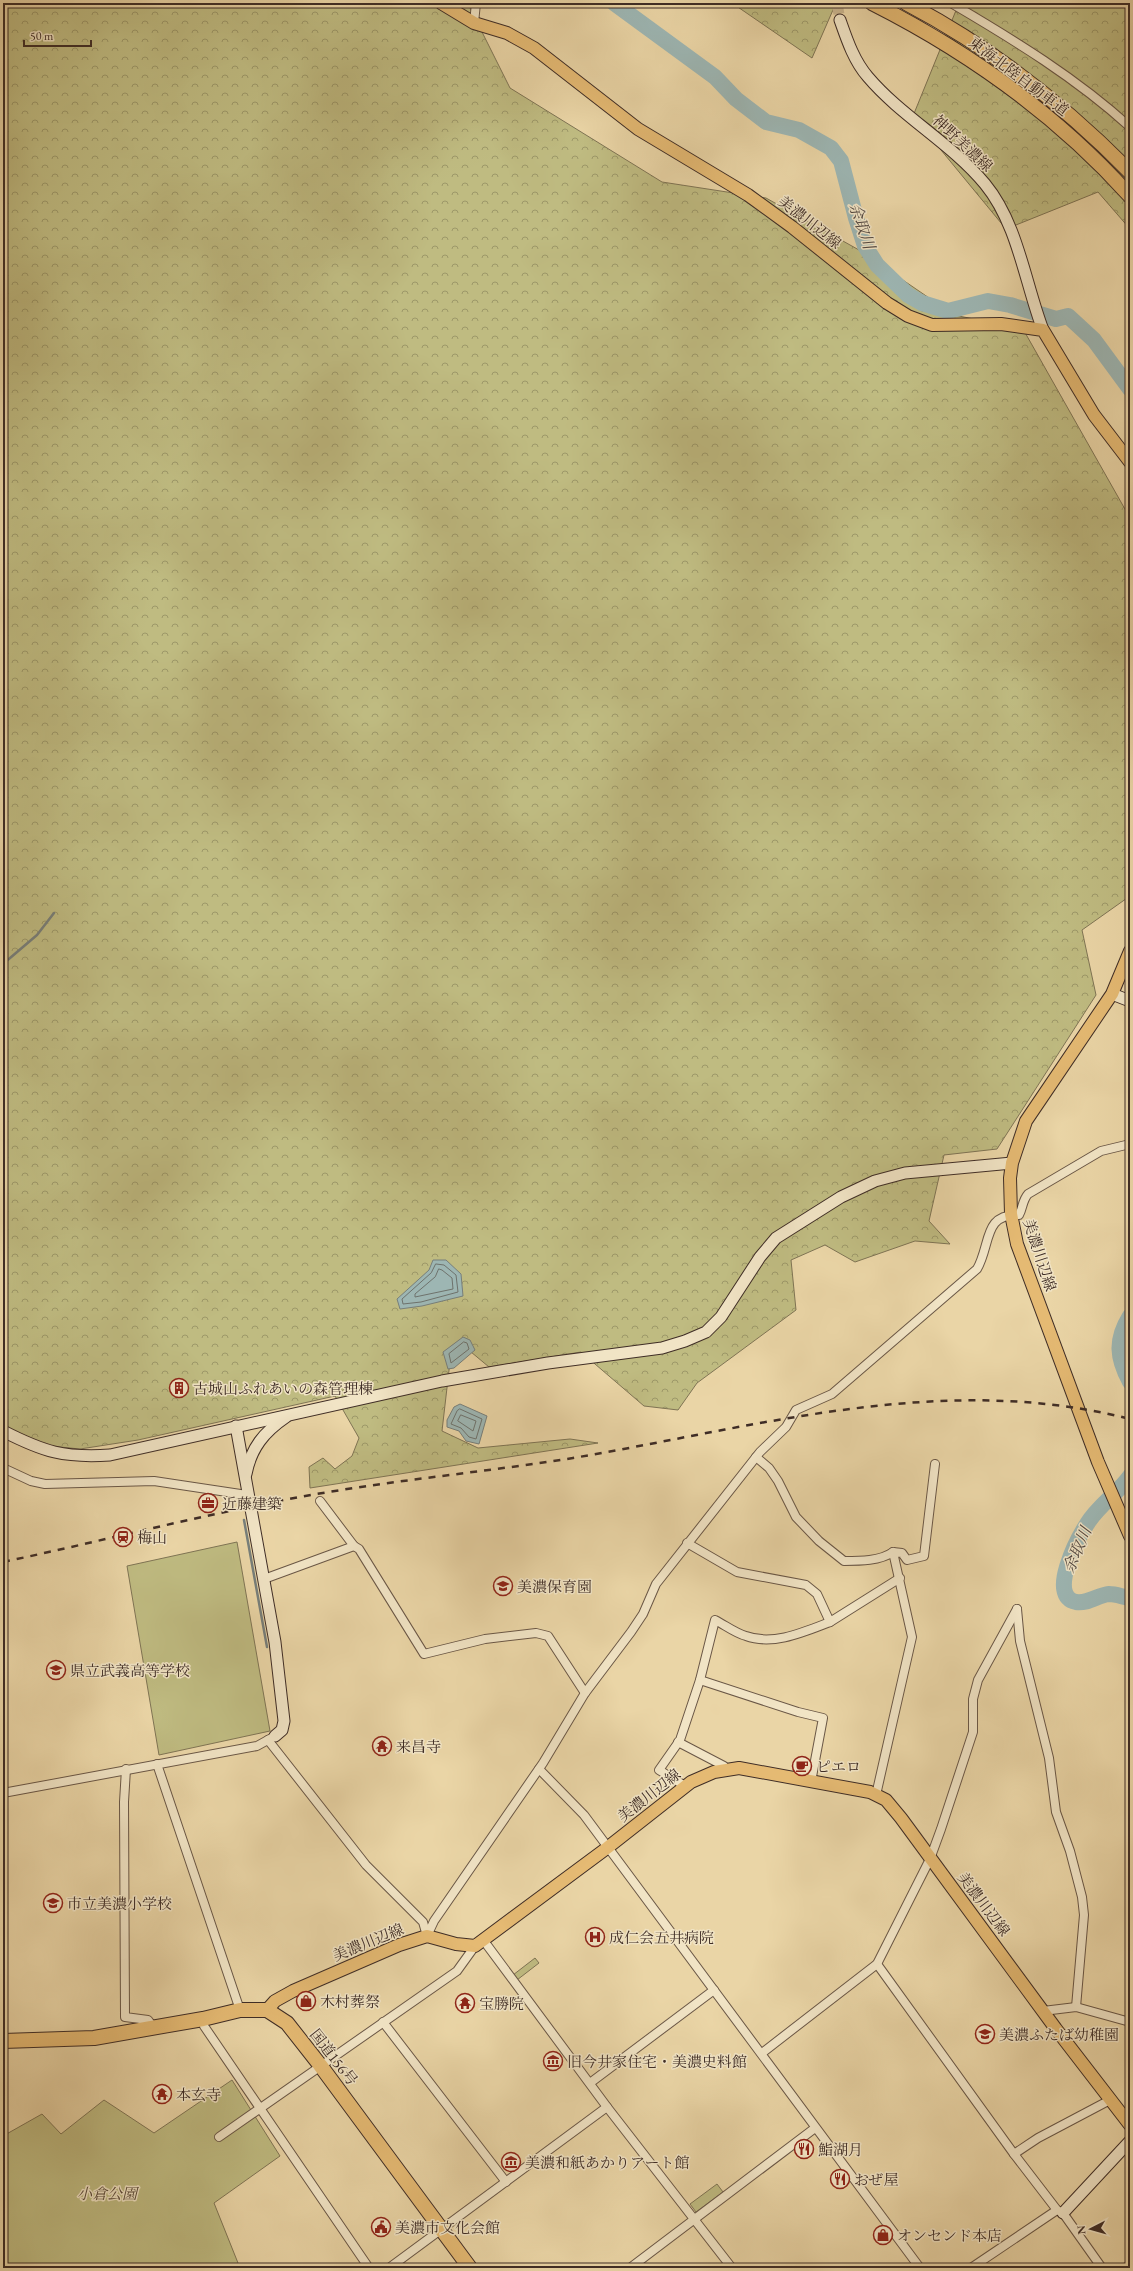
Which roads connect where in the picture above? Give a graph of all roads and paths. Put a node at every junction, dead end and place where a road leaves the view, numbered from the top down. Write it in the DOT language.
graph roads {
  1 [pos="441,3"];
  2 [pos="476,3"];
  3 [pos="872,3"];
  4 [pos="906,3"];
  5 [pos="951,3"];
  6 [pos="840,20"];
  7 [pos="474,23"];
  8 [pos="1130,127"];
  9 [pos="1130,172"];
  10 [pos="1130,196"];
  11 [pos="1041,326"];
  12 [pos="1130,462"];
  13 [pos="1130,951"];
  14 [pos="1112,994"];
  15 [pos="1130,1001"];
  16 [pos="1130,1144"];
  17 [pos="1012,1163"];
  18 [pos="1011,1214"];
  19 [pos="292,1414"];
  20 [pos="236,1426"];
  21 [pos="3,1431"];
  22 [pos="756,1457"];
  23 [pos="935,1464"];
  24 [pos="3,1468"];
  25 [pos="245,1479"];
  26 [pos="247,1495"];
  27 [pos="320,1500"];
  28 [pos="1130,1536"];
  29 [pos="687,1543"];
  30 [pos="354,1546"];
  31 [pos="893,1552"];
  32 [pos="900,1578"];
  33 [pos="264,1579"];
  34 [pos="830,1622"];
  35 [pos="700,1680"];
  36 [pos="585,1693"];
  37 [pos="272,1738"];
  38 [pos="678,1742"];
  39 [pos="157,1764"];
  40 [pos="126,1769"];
  41 [pos="539,1769"];
  42 [pos="726,1770"];
  43 [pos="811,1782"];
  44 [pos="685,1786"];
  45 [pos="3,1793"];
  46 [pos="876,1795"];
  47 [pos="607,1848"];
  48 [pos="930,1859"];
  49 [pos="428,1936"];
  50 [pos="479,1943"];
  51 [pos="877,1964"];
  52 [pos="714,1990"];
  53 [pos="1076,2007"];
  54 [pos="240,2010"];
  55 [pos="267,2010"];
  56 [pos="1044,2011"];
  57 [pos="203,2019"];
  58 [pos="383,2022"];
  59 [pos="1130,2022"];
  60 [pos="154,2028"];
  61 [pos="3,2041"];
  62 [pos="762,2053"];
  63 [pos="320,2065"];
  64 [pos="590,2083"];
  65 [pos="1110,2100"];
  66 [pos="607,2107"];
  67 [pos="260,2108"];
  68 [pos="1130,2125"];
  69 [pos="815,2128"];
  70 [pos="219,2137"];
  71 [pos="1130,2141"];
  72 [pos="1014,2154"];
  73 [pos="506,2182"];
  74 [pos="1060,2212"];
  75 [pos="695,2218"];
  76 [pos="441,2228"];
  77 [pos="1130,2266"];
  78 [pos="918,2267"];
  79 [pos="369,2268"];
  80 [pos="389,2268"];
  81 [pos="470,2268"];
  82 [pos="630,2268"];
  83 [pos="732,2268"];
  84 [pos="971,2268"];
  85 [pos="1102,2268"];
  86 [pos="1124,2268"];
  1 -- 7 [label="main road, 美濃川辺線"];
  2 -- 7 [label="street"];
  3 -- 10 [label="highway, 東海北陸自動車道"];
  4 -- 9 [label="highway, 東海北陸自動車道"];
  5 -- 8 [label="street"];
  6 -- 11 [label="street, 神野美濃線"];
  7 -- 11 [label="main road, 美濃川辺線"];
  11 -- 12 [label="main road"];
  13 -- 14 [label="main road, 美濃川辺線"];
  14 -- 15 [label="street"];
  14 -- 17 [label="main road, 美濃川辺線"];
  16 -- 18 [label="street"];
  17 -- 18 [label="main road, 美濃川辺線"];
  17 -- 19 [label="street"];
  18 -- 22 [label="street"];
  18 -- 28 [label="main road, 美濃川辺線"];
  19 -- 20 [label="street"];
  19 -- 25 [label="street"];
  20 -- 21 [label="street"];
  20 -- 25 [label="street"];
  22 -- 29 [label="street"];
  22 -- 31 [label="street"];
  23 -- 31 [label="street"];
  24 -- 26 [label="street"];
  25 -- 26 [label="street"];
  26 -- 33 [label="street"];
  27 -- 30 [label="street"];
  29 -- 34 [label="street"];
  29 -- 36 [label="street"];
  30 -- 33 [label="street"];
  30 -- 36 [label="street"];
  31 -- 32 [label="street"];
  32 -- 34 [label="street"];
  32 -- 46 [label="street"];
  33 -- 37 [label="street"];
  34 -- 35 [label="street"];
  35 -- 38 [label="street"];
  35 -- 43 [label="street"];
  36 -- 41 [label="street"];
  37 -- 39 [label="street"];
  37 -- 49 [label="street"];
  38 -- 42 [label="street"];
  38 -- 44 [label="street"];
  39 -- 40 [label="street"];
  39 -- 54 [label="street"];
  40 -- 45 [label="street"];
  40 -- 60 [label="street"];
  41 -- 47 [label="street"];
  41 -- 49 [label="street"];
  42 -- 43 [label="main road, 美濃川辺線"];
  42 -- 44 [label="main road, 美濃川辺線"];
  43 -- 46 [label="main road, 美濃川辺線"];
  44 -- 47 [label="main road, 美濃川辺線"];
  46 -- 48 [label="main road, 美濃川辺線"];
  47 -- 50 [label="main road, 美濃川辺線"];
  47 -- 52 [label="street"];
  48 -- 51 [label="street"];
  48 -- 53 [label="street"];
  48 -- 56 [label="main road, 美濃川辺線"];
  49 -- 50 [label="main road, 美濃川辺線"];
  49 -- 55 [label="main road, 美濃川辺線"];
  50 -- 58 [label="street"];
  50 -- 64 [label="street"];
  51 -- 62 [label="street"];
  51 -- 72 [label="street"];
  52 -- 62 [label="street"];
  52 -- 64 [label="street"];
  53 -- 56 [label="street"];
  53 -- 59 [label="street"];
  54 -- 55 [label="highway"];
  54 -- 57 [label="highway"];
  55 -- 63 [label="highway, 国道156号"];
  56 -- 65 [label="main road, 美濃川辺線"];
  57 -- 60 [label="highway"];
  57 -- 67 [label="street"];
  58 -- 63 [label="street"];
  58 -- 73 [label="street"];
  60 -- 61 [label="highway"];
  62 -- 69 [label="street"];
  63 -- 67 [label="street"];
  63 -- 76 [label="highway, 国道156号"];
  64 -- 66 [label="street"];
  65 -- 68 [label="main road, 美濃川辺線"];
  65 -- 72 [label="street"];
  66 -- 73 [label="street"];
  66 -- 75 [label="street"];
  67 -- 70 [label="street"];
  67 -- 79 [label="street"];
  69 -- 75 [label="street"];
  69 -- 78 [label="street"];
  71 -- 74 [label="street"];
  72 -- 74 [label="street"];
  73 -- 76 [label="street"];
  74 -- 84 [label="street"];
  74 -- 85 [label="street"];
  75 -- 82 [label="street"];
  75 -- 83 [label="street"];
  76 -- 80 [label="street"];
  76 -- 81 [label="highway, 国道156号"];
  77 -- 86 [label="street"];
}
